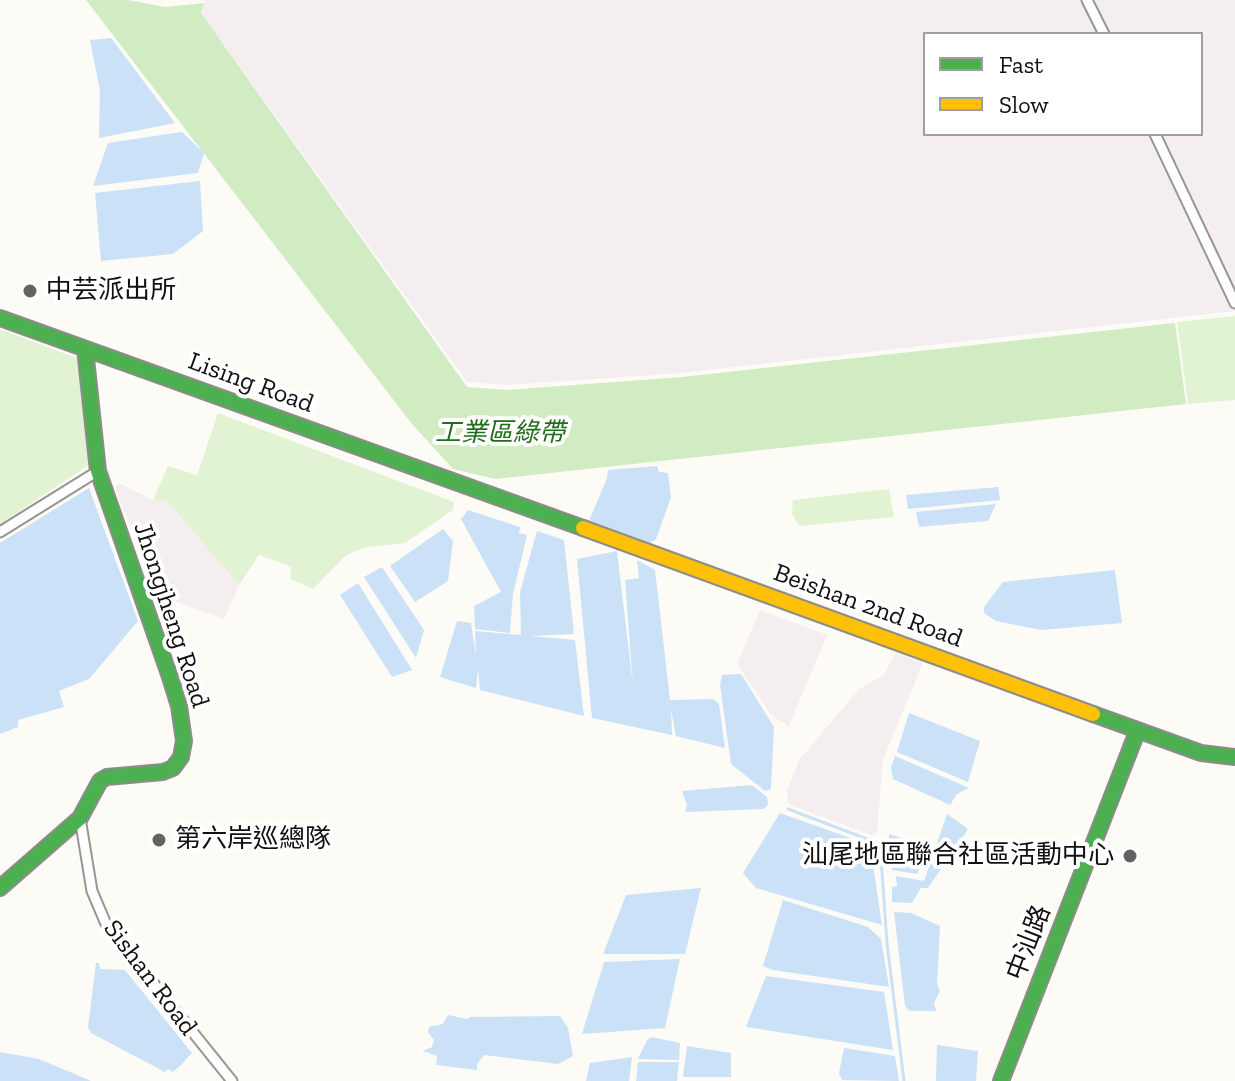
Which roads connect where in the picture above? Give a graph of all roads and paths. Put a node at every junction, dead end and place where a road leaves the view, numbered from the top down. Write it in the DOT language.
graph roads {
  1 [pos="1087,0"];
  2 [pos="1103,32"];
  3 [pos="1156,136"];
  4 [pos="1235,303"];
  5 [pos="0,318"];
  6 [pos="85,349"];
  7 [pos="98,471"];
  8 [pos="485,494"];
  9 [pos="0,532"];
  10 [pos="1137,732"];
  11 [pos="1235,757"];
  12 [pos="80,818"];
  13 [pos="0,888"];
  14 [pos="232,1081"];
  15 [pos="1001,1081"];
  1 -- 2 [label="street"];
  3 -- 4 [label="street"];
  5 -- 6 [label="street, Lising Road"];
  6 -- 7 [label="street, Jhongjheng Road"];
  6 -- 8 [label="street, Lising Road"];
  7 -- 9 [label="street"];
  7 -- 12 [label="street, Jhongjheng Road"];
  8 -- 10 [label="street, Beishan 2nd Road"];
  10 -- 11 [label="street, Beishan 2nd Road"];
  10 -- 15 [label="street, 中汕路"];
  12 -- 13 [label="street, Jhongjheng Road"];
  12 -- 14 [label="street, Sishan Road"];
}
